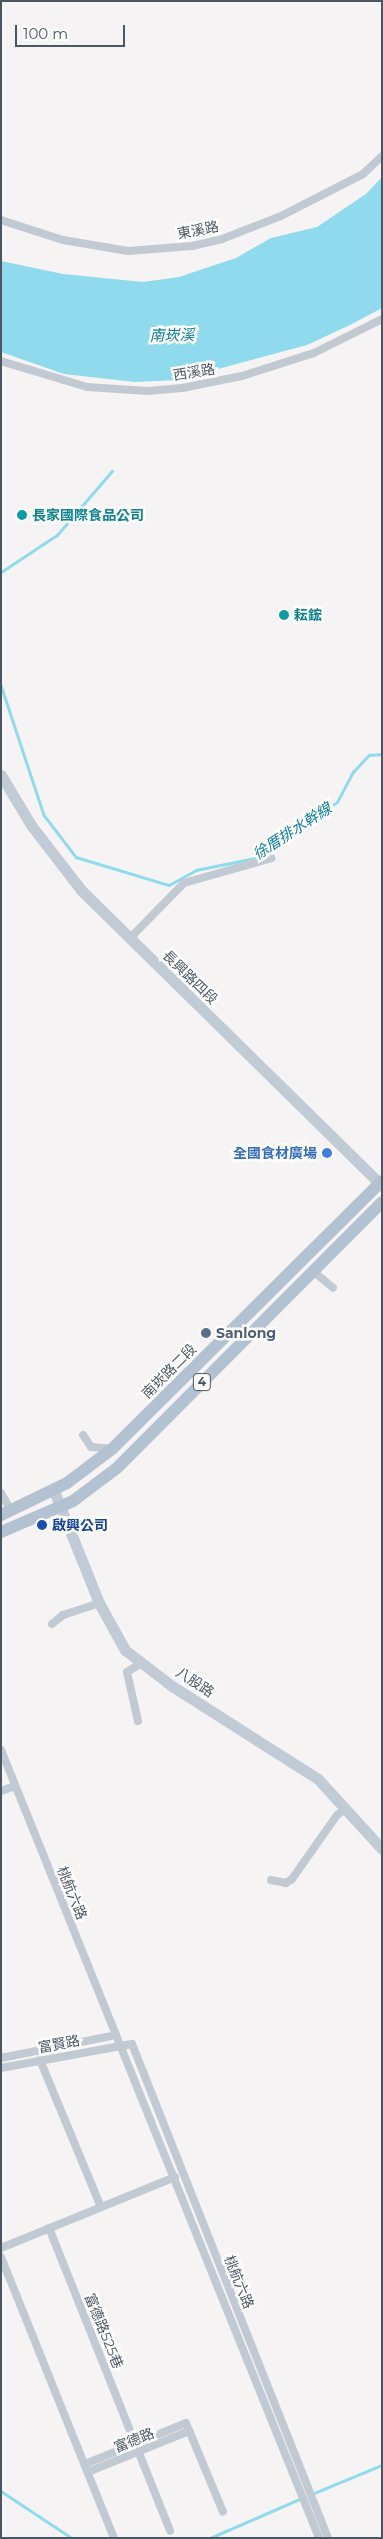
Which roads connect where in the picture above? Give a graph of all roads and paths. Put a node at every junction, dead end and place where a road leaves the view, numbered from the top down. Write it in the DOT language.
graph roads {
  1 [pos="382,156"];
  2 [pos="1,220"];
  3 [pos="382,319"];
  4 [pos="1,361"];
  5 [pos="1,775"];
  6 [pos="272,858"];
  7 [pos="129,939"];
  8 [pos="381,1186"];
  9 [pos="382,1202"];
  10 [pos="313,1271"];
  11 [pos="333,1288"];
  12 [pos="83,1435"];
  13 [pos="112,1449"];
  14 [pos="54,1491"];
  15 [pos="1,1493"];
  16 [pos="61,1507"];
  17 [pos="16,1510"];
  18 [pos="1,1515"];
  19 [pos="1,1532"];
  20 [pos="99,1603"];
  21 [pos="52,1624"];
  22 [pos="140,1664"];
  23 [pos="138,1721"];
  24 [pos="1,1750"];
  25 [pos="15,1786"];
  26 [pos="1,1791"];
  27 [pos="347,1808"];
  28 [pos="382,1850"];
  29 [pos="271,1880"];
  30 [pos="116,2035"];
  31 [pos="122,2044"];
  32 [pos="1,2058"];
  33 [pos="40,2060"];
  34 [pos="1,2068"];
  35 [pos="175,2177"];
  36 [pos="101,2207"];
  37 [pos="49,2228"];
  38 [pos="1,2248"];
  39 [pos="1,2257"];
  40 [pos="137,2448"];
  41 [pos="86,2468"];
  42 [pos="223,2512"];
  43 [pos="170,2531"];
  44 [pos="114,2538"];
  45 [pos="320,2538"];
  46 [pos="328,2538"];
  1 -- 2 [label="street, 東溪路"];
  3 -- 4 [label="street, 西溪路"];
  5 -- 7 [label="street, 長興路四段"];
  6 -- 7 [label="street"];
  7 -- 8 [label="street, 長興路四段"];
  8 -- 13 [label="main road, 南崁路二段 / 4"];
  9 -- 10 [label="main road, 4"];
  10 -- 11 [label="street"];
  10 -- 16 [label="main road, 4"];
  12 -- 13 [label="street"];
  13 -- 14 [label="main road, 南崁路二段 / 4"];
  14 -- 16 [label="street, 八股路"];
  14 -- 17 [label="main road, 南崁路二段 / 4"];
  15 -- 17 [label="street"];
  16 -- 19 [label="main road, 4"];
  16 -- 20 [label="street, 八股路"];
  17 -- 18 [label="main road, 南崁路二段 / 4"];
  20 -- 21 [label="street"];
  20 -- 22 [label="street, 八股路"];
  22 -- 23 [label="street"];
  22 -- 27 [label="street, 八股路"];
  24 -- 25 [label="street, 桃航六路"];
  25 -- 26 [label="street"];
  25 -- 30 [label="street, 桃航六路"];
  27 -- 28 [label="street, 八股路"];
  27 -- 29 [label="street"];
  30 -- 31 [label="street, 桃航六路"];
  30 -- 32 [label="street, 富賢路"];
  31 -- 33 [label="street, 富賢路"];
  31 -- 35 [label="street, 桃航六路"];
  31 -- 46 [label="street, 桃航六路"];
  33 -- 34 [label="street, 富賢路"];
  33 -- 36 [label="street"];
  35 -- 36 [label="street"];
  35 -- 45 [label="street, 桃航六路"];
  36 -- 37 [label="street"];
  37 -- 38 [label="street"];
  37 -- 40 [label="street, 富德路525巷"];
  39 -- 41 [label="street"];
  40 -- 41 [label="street, 富德路"];
  40 -- 42 [label="street, 富德路"];
  40 -- 43 [label="street, 富德路525巷"];
  41 -- 44 [label="street"];
}
